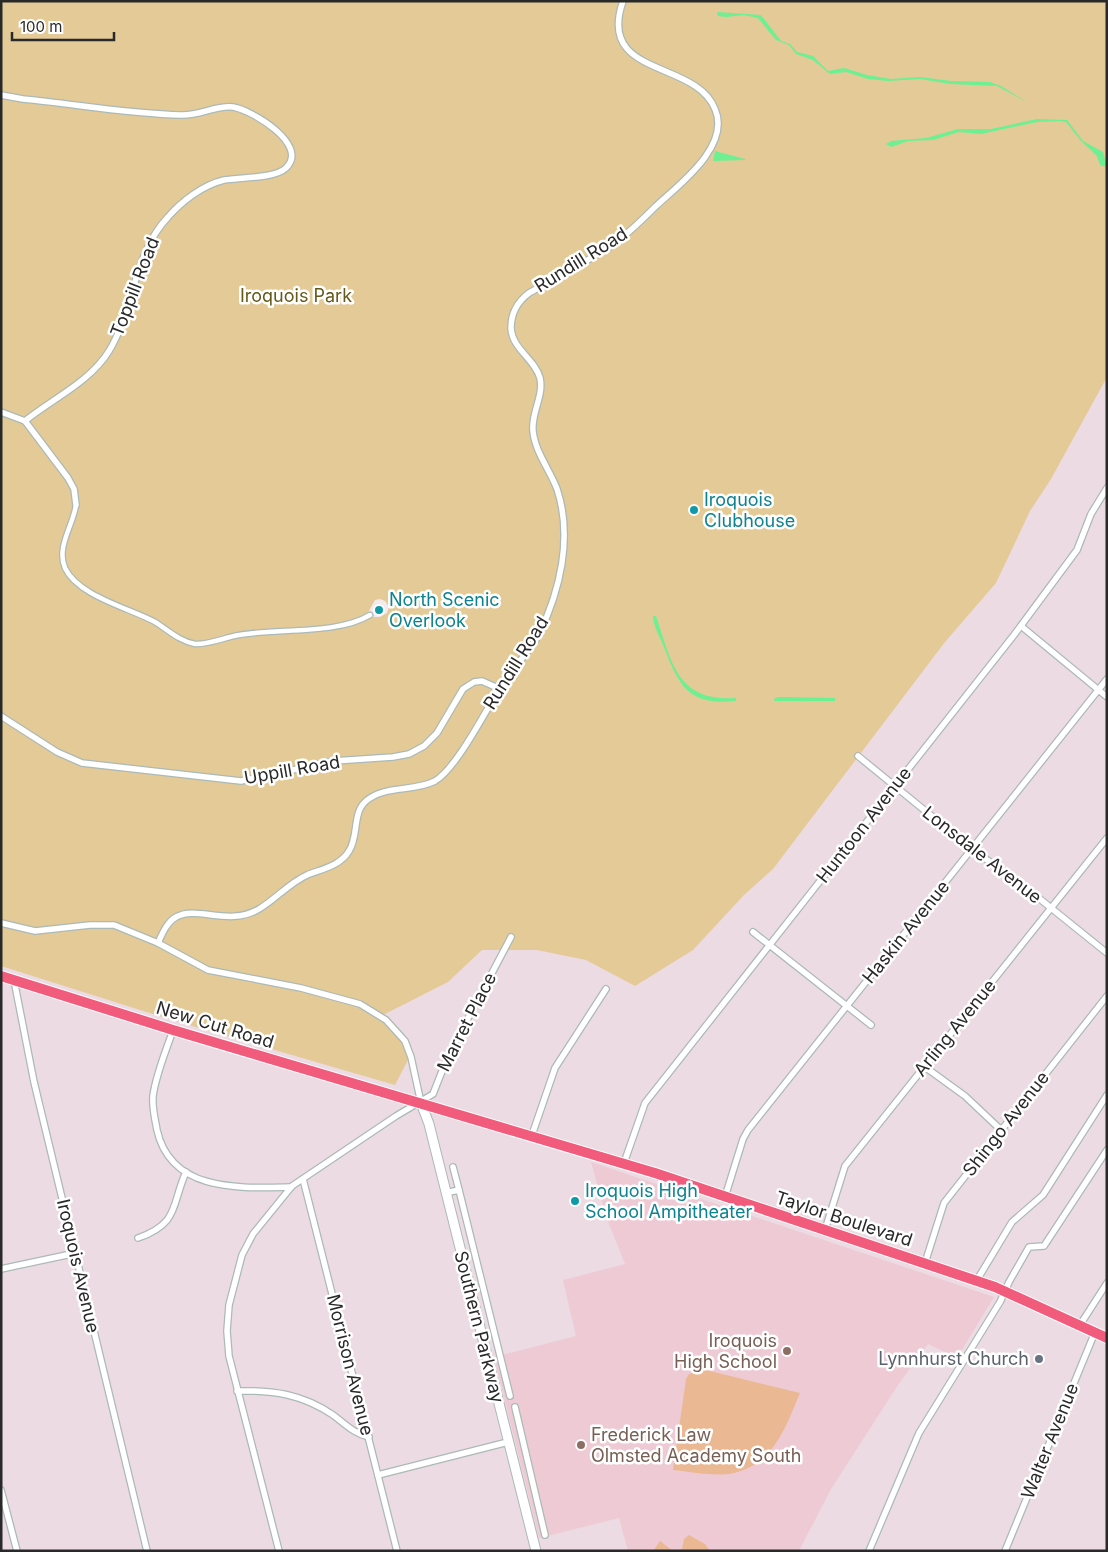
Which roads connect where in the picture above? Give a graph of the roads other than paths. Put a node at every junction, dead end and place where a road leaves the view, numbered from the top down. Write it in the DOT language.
graph roads {
  1 [pos="623,1"];
  2 [pos="1,95"];
  3 [pos="1,412"];
  4 [pos="25,421"];
  5 [pos="1107,488"];
  6 [pos="76,505"];
  7 [pos="370,615"];
  8 [pos="1021,626"];
  9 [pos="1107,679"];
  10 [pos="500,689"];
  11 [pos="1098,691"];
  12 [pos="1107,698"];
  13 [pos="1,716"];
  14 [pos="858,756"];
  15 [pos="895,786"];
  16 [pos="1107,838"];
  17 [pos="972,849"];
  18 [pos="1052,908"];
  19 [pos="1,923"];
  20 [pos="753,932"];
  21 [pos="511,937"];
  22 [pos="158,943"];
  23 [pos="769,945"];
  24 [pos="1107,953"];
  25 [pos="1,976"];
  26 [pos="14,980"];
  27 [pos="606,989"];
  28 [pos="1107,996"];
  29 [pos="846,1006"];
  30 [pos="871,1024"];
  31 [pos="173,1030"];
  32 [pos="924,1067"];
  33 [pos="1107,1095"];
  34 [pos="421,1103"];
  35 [pos="1001,1130"];
  36 [pos="532,1135"];
  37 [pos="1107,1150"];
  38 [pos="624,1163"];
  39 [pos="453,1167"];
  40 [pos="186,1172"];
  41 [pos="303,1179"];
  42 [pos="291,1187"];
  43 [pos="459,1190"];
  44 [pos="445,1194"];
  45 [pos="726,1197"];
  46 [pos="826,1230"];
  47 [pos="138,1238"];
  48 [pos="76,1253"];
  49 [pos="925,1263"];
  50 [pos="1,1270"];
  51 [pos="977,1280"];
  52 [pos="1107,1282"];
  53 [pos="1005,1291"];
  54 [pos="1080,1324"];
  55 [pos="1095,1332"];
  56 [pos="1107,1338"];
  57 [pos="506,1378"];
  58 [pos="493,1382"];
  59 [pos="237,1390"];
  60 [pos="510,1396"];
  61 [pos="515,1407"];
  62 [pos="369,1437"];
  63 [pos="508,1442"];
  64 [pos="378,1475"];
  65 [pos="1,1490"];
  66 [pos="546,1535"];
  67 [pos="17,1551"];
  68 [pos="147,1551"];
  69 [pos="279,1551"];
  70 [pos="397,1551"];
  71 [pos="536,1551"];
  72 [pos="869,1551"];
  73 [pos="1006,1551"];
  1 -- 10 [label="street, Rundill Road"];
  2 -- 4 [label="street, Toppill Road"];
  3 -- 4 [label="street"];
  4 -- 6 [label="street"];
  5 -- 8 [label="street, Huntoon Avenue"];
  6 -- 7 [label="street"];
  8 -- 11 [label="street"];
  8 -- 15 [label="street, Huntoon Avenue"];
  9 -- 11 [label="street, Haskin Avenue"];
  10 -- 13 [label="street, Uppill Road"];
  10 -- 22 [label="street, Rundill Road"];
  11 -- 12 [label="street"];
  11 -- 17 [label="street, Haskin Avenue"];
  14 -- 15 [label="street, Lonsdale Avenue"];
  15 -- 17 [label="street, Lonsdale Avenue"];
  15 -- 23 [label="street, Huntoon Avenue"];
  16 -- 18 [label="street, Arling Avenue"];
  17 -- 18 [label="street, Lonsdale Avenue"];
  17 -- 29 [label="street, Haskin Avenue"];
  18 -- 24 [label="street, Lonsdale Avenue"];
  18 -- 32 [label="street, Arling Avenue"];
  19 -- 22 [label="street"];
  20 -- 23 [label="street"];
  21 -- 34 [label="street, Marret Place"];
  22 -- 34 [label="street"];
  23 -- 29 [label="street"];
  23 -- 38 [label="street, Huntoon Avenue"];
  25 -- 26 [label="main road, New Cut Road"];
  26 -- 31 [label="main road, New Cut Road"];
  26 -- 48 [label="street, Iroquois Avenue"];
  27 -- 36 [label="street"];
  28 -- 35 [label="street, Shingo Avenue"];
  29 -- 30 [label="street"];
  29 -- 45 [label="street, Haskin Avenue"];
  31 -- 34 [label="main road, New Cut Road"];
  31 -- 40 [label="street"];
  32 -- 35 [label="street"];
  32 -- 46 [label="street, Arling Avenue"];
  33 -- 51 [label="street"];
  34 -- 36 [label="main road, Taylor Boulevard"];
  34 -- 41 [label="street"];
  34 -- 44 [label="main road, Southern Parkway"];
  35 -- 49 [label="street, Shingo Avenue"];
  36 -- 38 [label="main road, Taylor Boulevard"];
  37 -- 53 [label="street"];
  38 -- 45 [label="main road, Taylor Boulevard"];
  39 -- 43 [label="street"];
  40 -- 42 [label="street"];
  40 -- 47 [label="street"];
  41 -- 42 [label="street"];
  41 -- 62 [label="street, Morrison Avenue"];
  42 -- 59 [label="street"];
  43 -- 44 [label="street"];
  43 -- 57 [label="street"];
  44 -- 58 [label="main road, Southern Parkway"];
  45 -- 46 [label="main road, Taylor Boulevard"];
  46 -- 49 [label="main road, Taylor Boulevard"];
  48 -- 50 [label="street"];
  48 -- 68 [label="street, Iroquois Avenue"];
  49 -- 51 [label="main road, Taylor Boulevard"];
  51 -- 53 [label="main road, Taylor Boulevard"];
  52 -- 54 [label="street"];
  53 -- 54 [label="main road, Taylor Boulevard"];
  53 -- 72 [label="street"];
  54 -- 55 [label="main road, Taylor Boulevard"];
  55 -- 56 [label="main road, Taylor Boulevard"];
  55 -- 73 [label="street, Walter Avenue"];
  57 -- 58 [label="street"];
  57 -- 60 [label="street"];
  58 -- 63 [label="main road, Southern Parkway"];
  59 -- 62 [label="street"];
  59 -- 69 [label="street"];
  61 -- 66 [label="street"];
  62 -- 64 [label="street, Morrison Avenue"];
  63 -- 64 [label="street"];
  63 -- 71 [label="main road, Southern Parkway"];
  64 -- 70 [label="street, Morrison Avenue"];
  65 -- 67 [label="street"];
}
